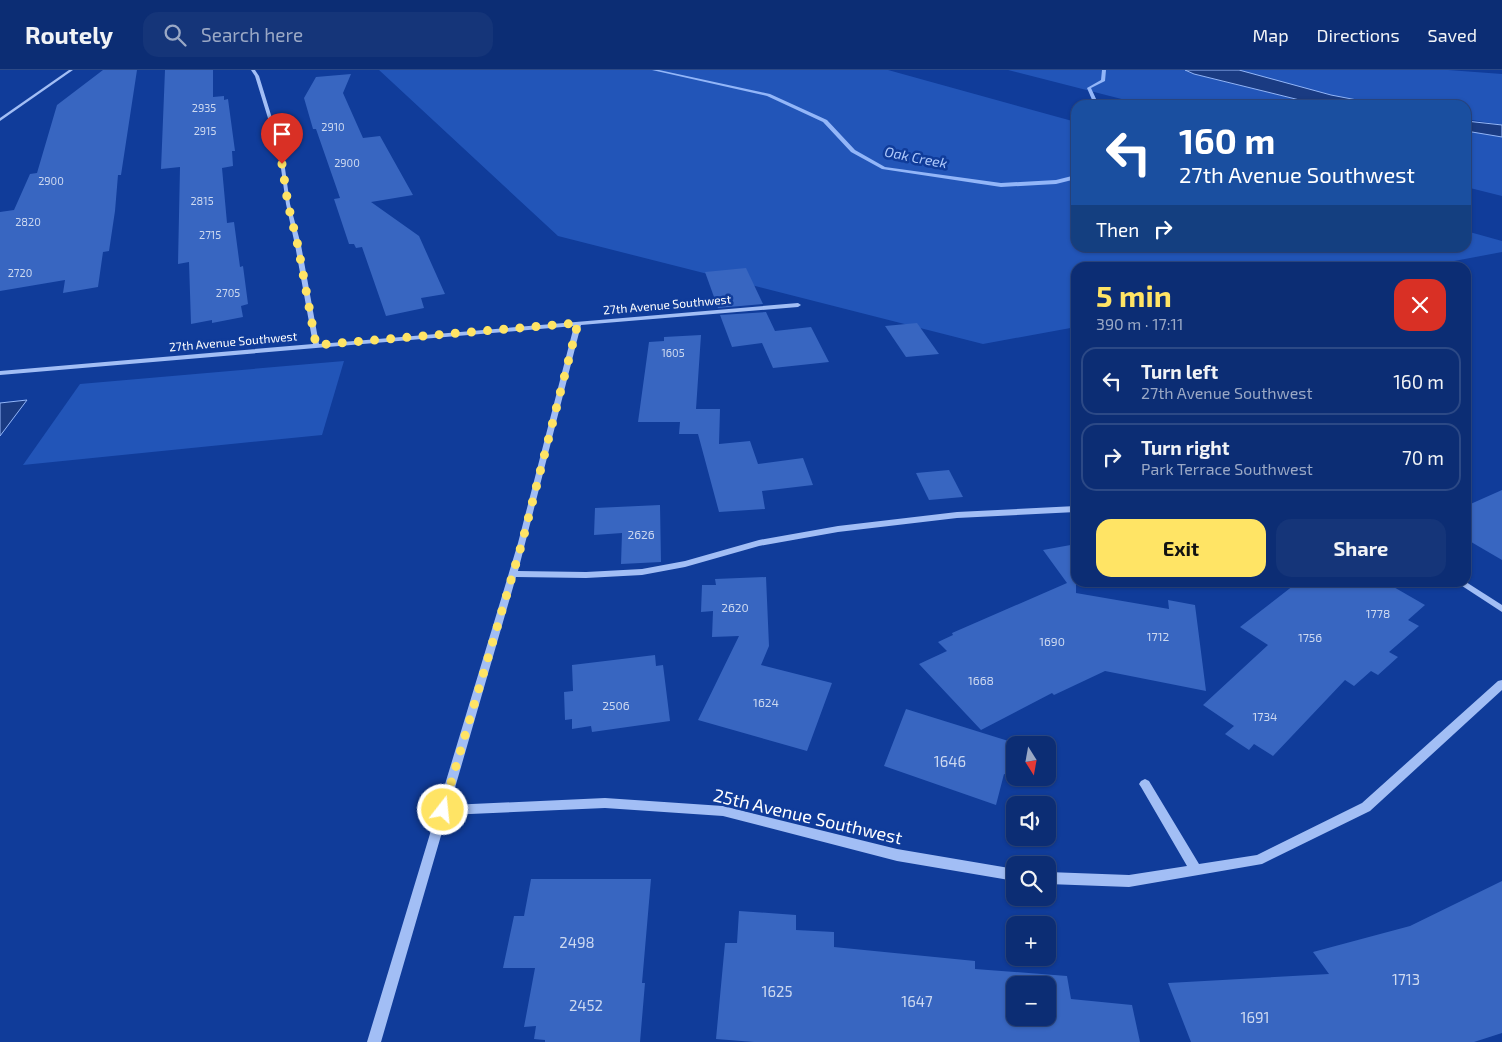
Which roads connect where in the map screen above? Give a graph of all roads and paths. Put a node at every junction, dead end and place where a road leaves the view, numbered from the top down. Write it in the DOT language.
graph roads {
  1 [pos="71,70"];
  2 [pos="253,70"];
  3 [pos="0,120"];
  4 [pos="798,305"];
  5 [pos="578,323"];
  6 [pos="316,345"];
  7 [pos="0,372"];
  8 [pos="1071,509"];
  9 [pos="512,574"];
  10 [pos="1468,587"];
  11 [pos="1502,608"];
  12 [pos="1502,684"];
  13 [pos="1145,784"];
  14 [pos="443,810"];
  15 [pos="1196,870"];
  16 [pos="1006,873"];
  17 [pos="1056,878"];
  18 [pos="374,1042"];
  1 -- 3 [label="street"];
  2 -- 6 [label="street"];
  4 -- 5 [label="street, 27th Avenue Southwest"];
  5 -- 6 [label="street, 27th Avenue Southwest"];
  5 -- 9 [label="street"];
  6 -- 7 [label="street, 27th Avenue Southwest"];
  8 -- 9 [label="street"];
  9 -- 14 [label="street"];
  10 -- 11 [label="street"];
  12 -- 15 [label="street"];
  13 -- 15 [label="street"];
  14 -- 16 [label="street, 25th Avenue Southwest"];
  14 -- 18 [label="street"];
  15 -- 17 [label="street"];
}
